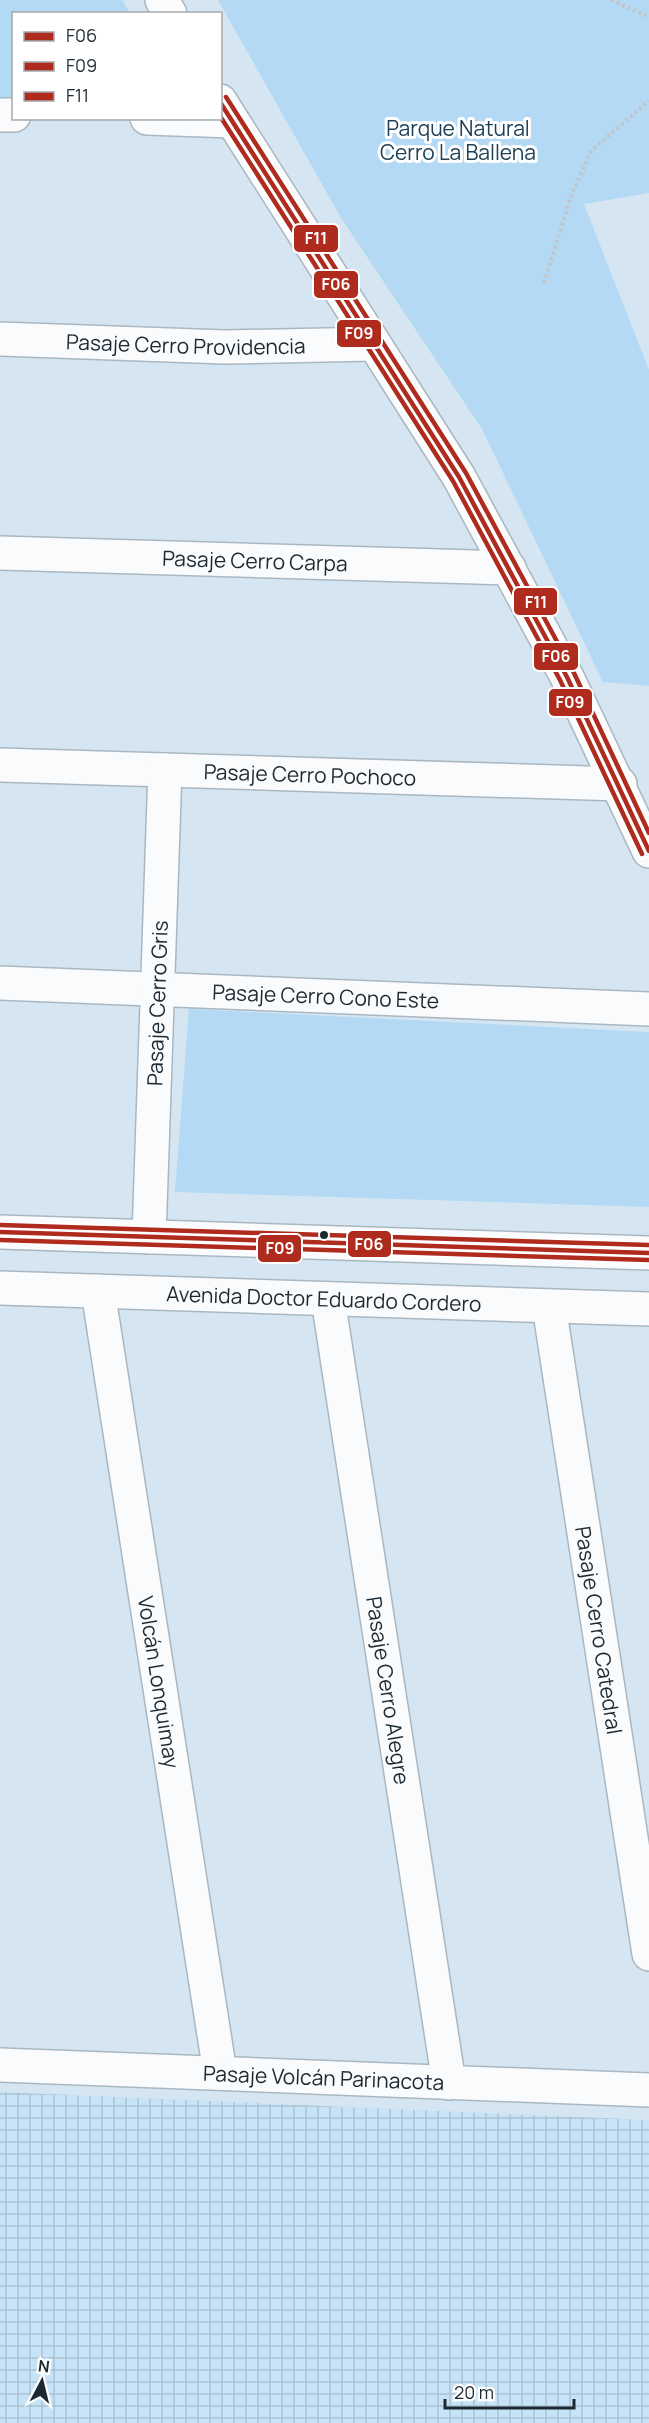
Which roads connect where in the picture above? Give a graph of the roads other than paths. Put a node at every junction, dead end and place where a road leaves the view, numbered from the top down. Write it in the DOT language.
graph roads {
  1 [pos="226,111"];
  2 [pos="0,339"];
  3 [pos="373,344"];
  4 [pos="0,553"];
  5 [pos="509,568"];
  6 [pos="0,765"];
  7 [pos="165,770"];
  8 [pos="620,784"];
  9 [pos="649,851"];
  10 [pos="0,983"];
  11 [pos="157,989"];
  12 [pos="649,1009"];
  13 [pos="0,1232"];
  14 [pos="149,1237"];
  15 [pos="649,1253"];
  16 [pos="0,1288"];
  17 [pos="98,1292"];
  18 [pos="328,1299"];
  19 [pos="549,1306"];
  20 [pos="649,1309"];
  21 [pos="649,1954"];
  22 [pos="0,2064"];
  23 [pos="220,2073"];
  24 [pos="449,2083"];
  25 [pos="649,2090"];
  1 -- 3 [label="street"];
  2 -- 3 [label="street, Pasaje Cerro Providencia"];
  3 -- 5 [label="street"];
  4 -- 5 [label="street, Pasaje Cerro Carpa"];
  5 -- 8 [label="street"];
  6 -- 7 [label="street, Pasaje Cerro Pochoco"];
  7 -- 8 [label="street, Pasaje Cerro Pochoco"];
  7 -- 11 [label="street, Pasaje Cerro Gris"];
  8 -- 9 [label="street"];
  10 -- 11 [label="street, Pasaje Cerro Cono Este"];
  11 -- 12 [label="street, Pasaje Cerro Cono Este"];
  11 -- 14 [label="street, Pasaje Cerro Gris"];
  13 -- 14 [label="street"];
  14 -- 15 [label="street"];
  16 -- 17 [label="street, Avenida Doctor Eduardo Cordero"];
  17 -- 18 [label="street, Avenida Doctor Eduardo Cordero"];
  17 -- 23 [label="street, Volcán Lonquimay"];
  18 -- 19 [label="street, Avenida Doctor Eduardo Cordero"];
  18 -- 24 [label="street, Pasaje Cerro Alegre"];
  19 -- 20 [label="street, Avenida Doctor Eduardo Cordero"];
  19 -- 21 [label="street, Pasaje Cerro Catedral"];
  22 -- 23 [label="street, Pasaje Volcán Parinacota"];
  23 -- 24 [label="street, Pasaje Volcán Parinacota"];
  24 -- 25 [label="street, Pasaje Volcán Parinacota"];
}
